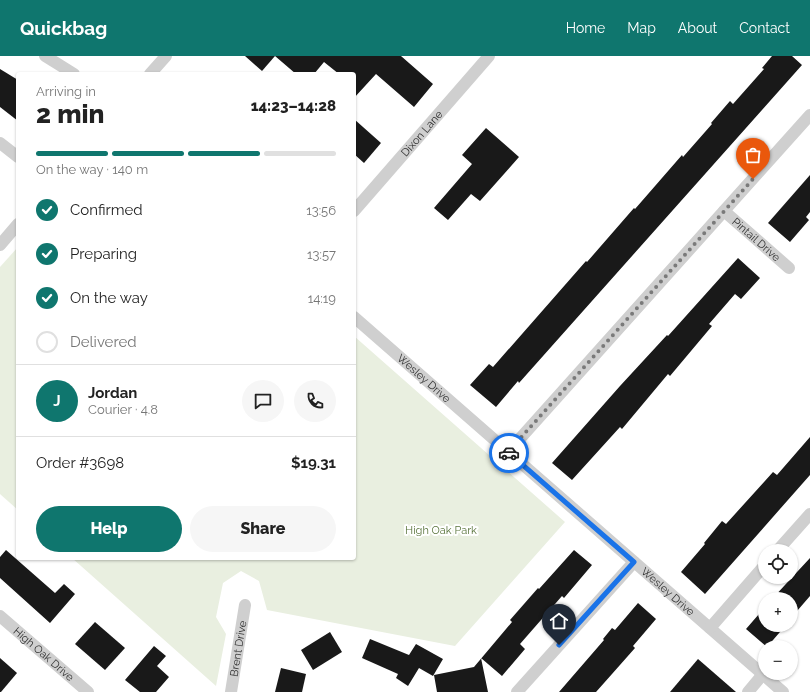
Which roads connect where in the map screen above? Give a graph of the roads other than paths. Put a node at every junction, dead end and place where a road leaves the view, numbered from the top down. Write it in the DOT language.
graph roads {
  1 [pos="45,56"];
  2 [pos="166,56"];
  3 [pos="489,56"];
  4 [pos="71,72"];
  5 [pos="152,72"];
  6 [pos="810,115"];
  7 [pos="0,143"];
  8 [pos="16,155"];
  9 [pos="356,209"];
  10 [pos="724,210"];
  11 [pos="16,226"];
  12 [pos="0,245"];
  13 [pos="788,268"];
  14 [pos="356,319"];
  15 [pos="508,452"];
  16 [pos="810,514"];
  17 [pos="783,544"];
  18 [pos="634,562"];
  19 [pos="758,573"];
  20 [pos="245,605"];
  21 [pos="0,616"];
  22 [pos="710,628"];
  23 [pos="758,670"];
  24 [pos="758,680"];
  25 [pos="770,680"];
  26 [pos="88,692"];
  27 [pos="231,692"];
  28 [pos="517,692"];
  29 [pos="748,692"];
  30 [pos="783,692"];
  1 -- 4 [label="street"];
  2 -- 5 [label="street"];
  3 -- 9 [label="street, Dixon Lane"];
  6 -- 10 [label="street"];
  7 -- 8 [label="street"];
  10 -- 13 [label="street, Pintail Drive"];
  10 -- 15 [label="street"];
  11 -- 12 [label="street"];
  14 -- 15 [label="street, Wesley Drive"];
  15 -- 18 [label="street, Wesley Drive"];
  16 -- 17 [label="street"];
  18 -- 22 [label="street, Wesley Drive"];
  18 -- 28 [label="street"];
  19 -- 22 [label="street"];
  20 -- 27 [label="street, Brent Drive"];
  21 -- 26 [label="street, High Oak Drive"];
  22 -- 23 [label="street, Wesley Drive"];
  24 -- 29 [label="street"];
  25 -- 30 [label="street, Wesley Drive"];
}
